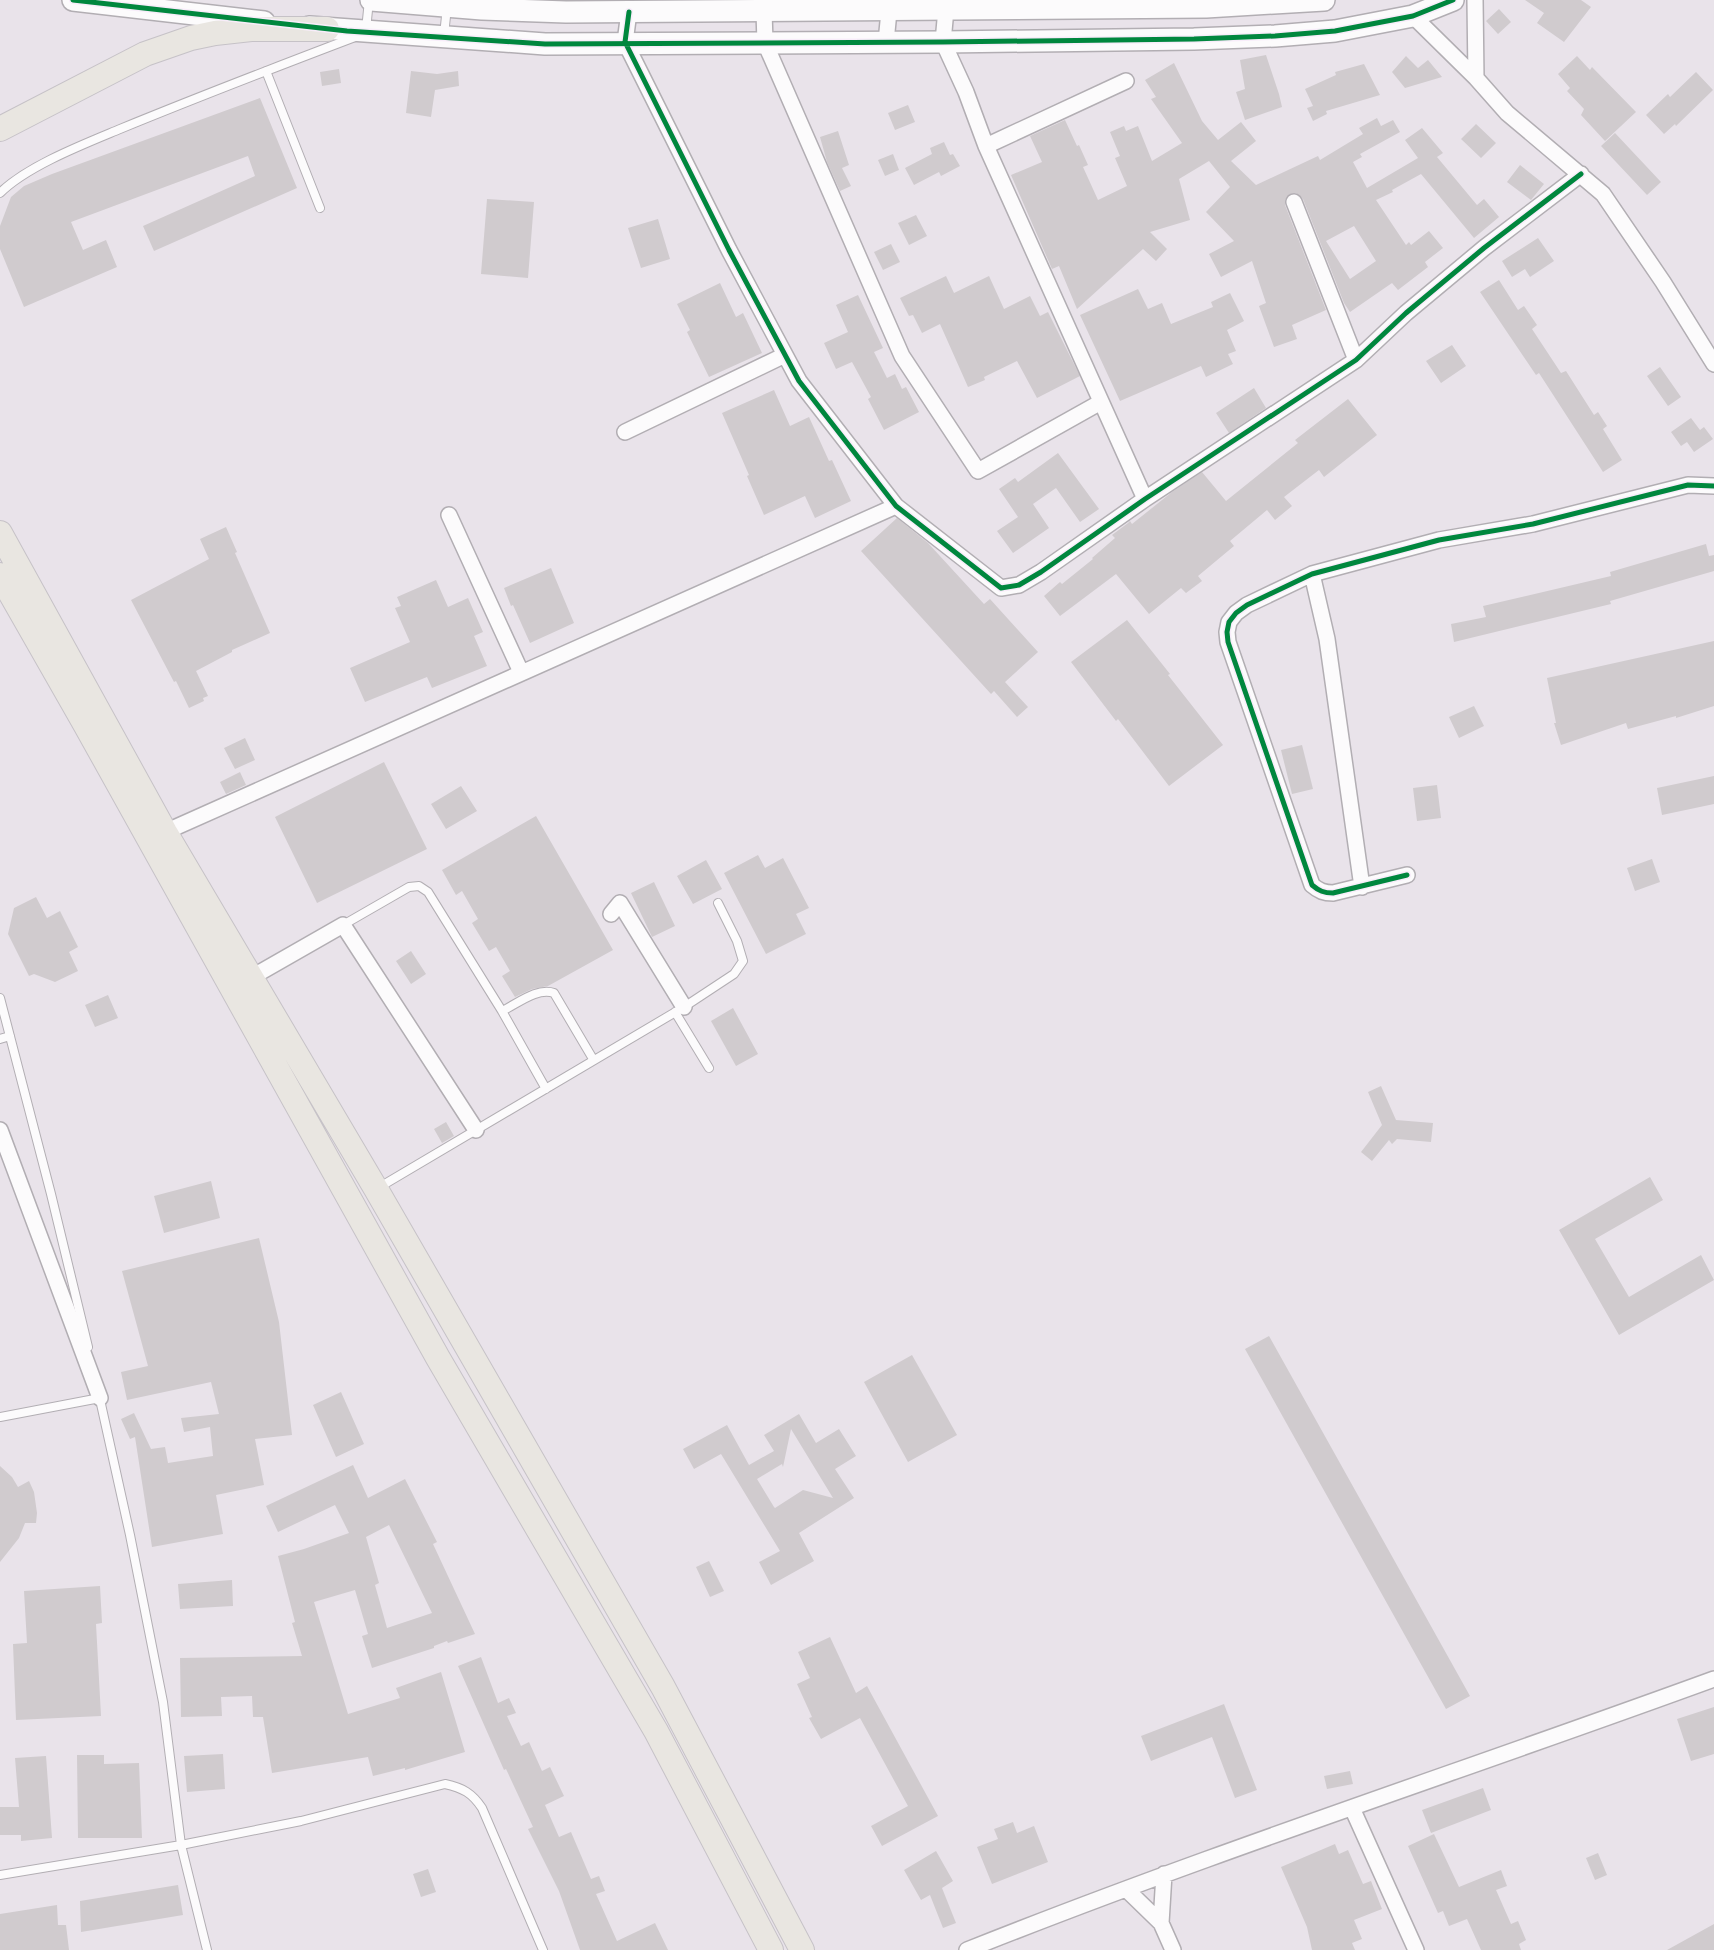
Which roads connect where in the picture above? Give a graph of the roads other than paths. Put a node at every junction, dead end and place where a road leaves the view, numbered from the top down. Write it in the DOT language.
graph roads {
  1 [pos="73,0"];
  2 [pos="370,0"];
  3 [pos="1324,0"];
  4 [pos="1453,0"];
  5 [pos="1475,0"];
  6 [pos="448,3"];
  7 [pos="1049,4"];
  8 [pos="890,5"];
  9 [pos="946,9"];
  10 [pos="764,11"];
  11 [pos="629,12"];
  12 [pos="1413,16"];
  13 [pos="327,29"];
  14 [pos="366,32"];
  15 [pos="444,37"];
  16 [pos="625,42"];
  17 [pos="886,42"];
  18 [pos="943,42"];
  19 [pos="765,43"];
  20 [pos="266,71"];
  21 [pos="1476,78"];
  22 [pos="1126,80"];
  23 [pos="0,129"];
  24 [pos="986,146"];
  25 [pos="1581,174"];
  26 [pos="0,193"];
  27 [pos="1294,202"];
  28 [pos="320,208"];
  29 [pos="785,355"];
  30 [pos="1356,360"];
  31 [pos="1714,364"];
  32 [pos="1101,402"];
  33 [pos="625,432"];
  34 [pos="1714,486"];
  35 [pos="1146,499"];
  36 [pos="896,506"];
  37 [pos="449,515"];
  38 [pos="0,533"];
  39 [pos="1312,574"];
  40 [pos="0,575"];
  41 [pos="520,672"];
  42 [pos="165,832"];
  43 [pos="1407,875"];
  44 [pos="1362,886"];
  45 [pos="718,903"];
  46 [pos="611,914"];
  47 [pos="343,925"];
  48 [pos="252,977"];
  49 [pos="0,998"];
  50 [pos="679,1009"];
  51 [pos="502,1011"];
  52 [pos="10,1036"];
  53 [pos="0,1039"];
  54 [pos="593,1059"];
  55 [pos="710,1068"];
  56 [pos="546,1090"];
  57 [pos="0,1130"];
  58 [pos="476,1130"];
  59 [pos="376,1189"];
  60 [pos="100,1398"];
  61 [pos="0,1417"];
  62 [pos="1714,1679"];
  63 [pos="1352,1808"];
  64 [pos="181,1845"];
  65 [pos="1164,1874"];
  66 [pos="0,1875"];
  67 [pos="1126,1889"];
  68 [pos="1162,1923"];
  69 [pos="208,1950"];
  70 [pos="543,1950"];
  71 [pos="771,1950"];
  72 [pos="802,1950"];
  73 [pos="967,1950"];
  74 [pos="1173,1950"];
  75 [pos="1416,1950"];
  1 -- 13 [label="street"];
  2 -- 6 [label="street"];
  2 -- 14 [label="lane"];
  3 -- 7 [label="street"];
  4 -- 12 [label="street"];
  5 -- 21 [label="street"];
  6 -- 11 [label="street"];
  6 -- 15 [label="lane"];
  7 -- 9 [label="street"];
  8 -- 9 [label="street"];
  8 -- 10 [label="street"];
  8 -- 17 [label="street"];
  9 -- 18 [label="street"];
  10 -- 11 [label="street"];
  10 -- 19 [label="street"];
  11 -- 16 [label="street"];
  12 -- 18 [label="street"];
  12 -- 21 [label="street"];
  13 -- 14 [label="street"];
  13 -- 23 [label="main road"];
  14 -- 15 [label="street"];
  14 -- 20 [label="lane"];
  15 -- 16 [label="street"];
  16 -- 19 [label="street"];
  16 -- 29 [label="street"];
  17 -- 18 [label="street"];
  17 -- 19 [label="street"];
  18 -- 24 [label="street"];
  19 -- 32 [label="street"];
  20 -- 26 [label="lane"];
  20 -- 28 [label="lane"];
  21 -- 25 [label="street"];
  22 -- 24 [label="street"];
  24 -- 32 [label="street"];
  25 -- 30 [label="street"];
  25 -- 31 [label="street"];
  27 -- 30 [label="street"];
  29 -- 33 [label="street"];
  29 -- 36 [label="street"];
  30 -- 35 [label="street"];
  32 -- 35 [label="street"];
  34 -- 39 [label="street"];
  35 -- 36 [label="street"];
  36 -- 41 [label="street"];
  37 -- 41 [label="street"];
  38 -- 42 [label="main road"];
  39 -- 44 [label="street"];
  39 -- 44 [label="street"];
  40 -- 71 [label="main road"];
  41 -- 42 [label="street"];
  42 -- 48 [label="main road"];
  43 -- 44 [label="street"];
  45 -- 50 [label="lane"];
  46 -- 50 [label="street"];
  47 -- 48 [label="street"];
  47 -- 51 [label="lane"];
  47 -- 58 [label="street"];
  48 -- 59 [label="main road"];
  49 -- 52 [label="lane"];
  50 -- 54 [label="lane"];
  50 -- 55 [label="lane"];
  51 -- 54 [label="lane"];
  51 -- 56 [label="lane"];
  52 -- 53 [label="lane"];
  52 -- 60 [label="lane"];
  54 -- 56 [label="lane"];
  56 -- 58 [label="lane"];
  57 -- 60 [label="street"];
  58 -- 59 [label="lane"];
  59 -- 72 [label="main road"];
  60 -- 61 [label="lane"];
  60 -- 64 [label="lane"];
  62 -- 63 [label="street"];
  63 -- 65 [label="street"];
  63 -- 75 [label="street"];
  64 -- 66 [label="lane"];
  64 -- 69 [label="lane"];
  64 -- 70 [label="lane"];
  65 -- 67 [label="street"];
  65 -- 68 [label="street"];
  67 -- 68 [label="street"];
  67 -- 73 [label="street"];
  68 -- 74 [label="street"];
}
